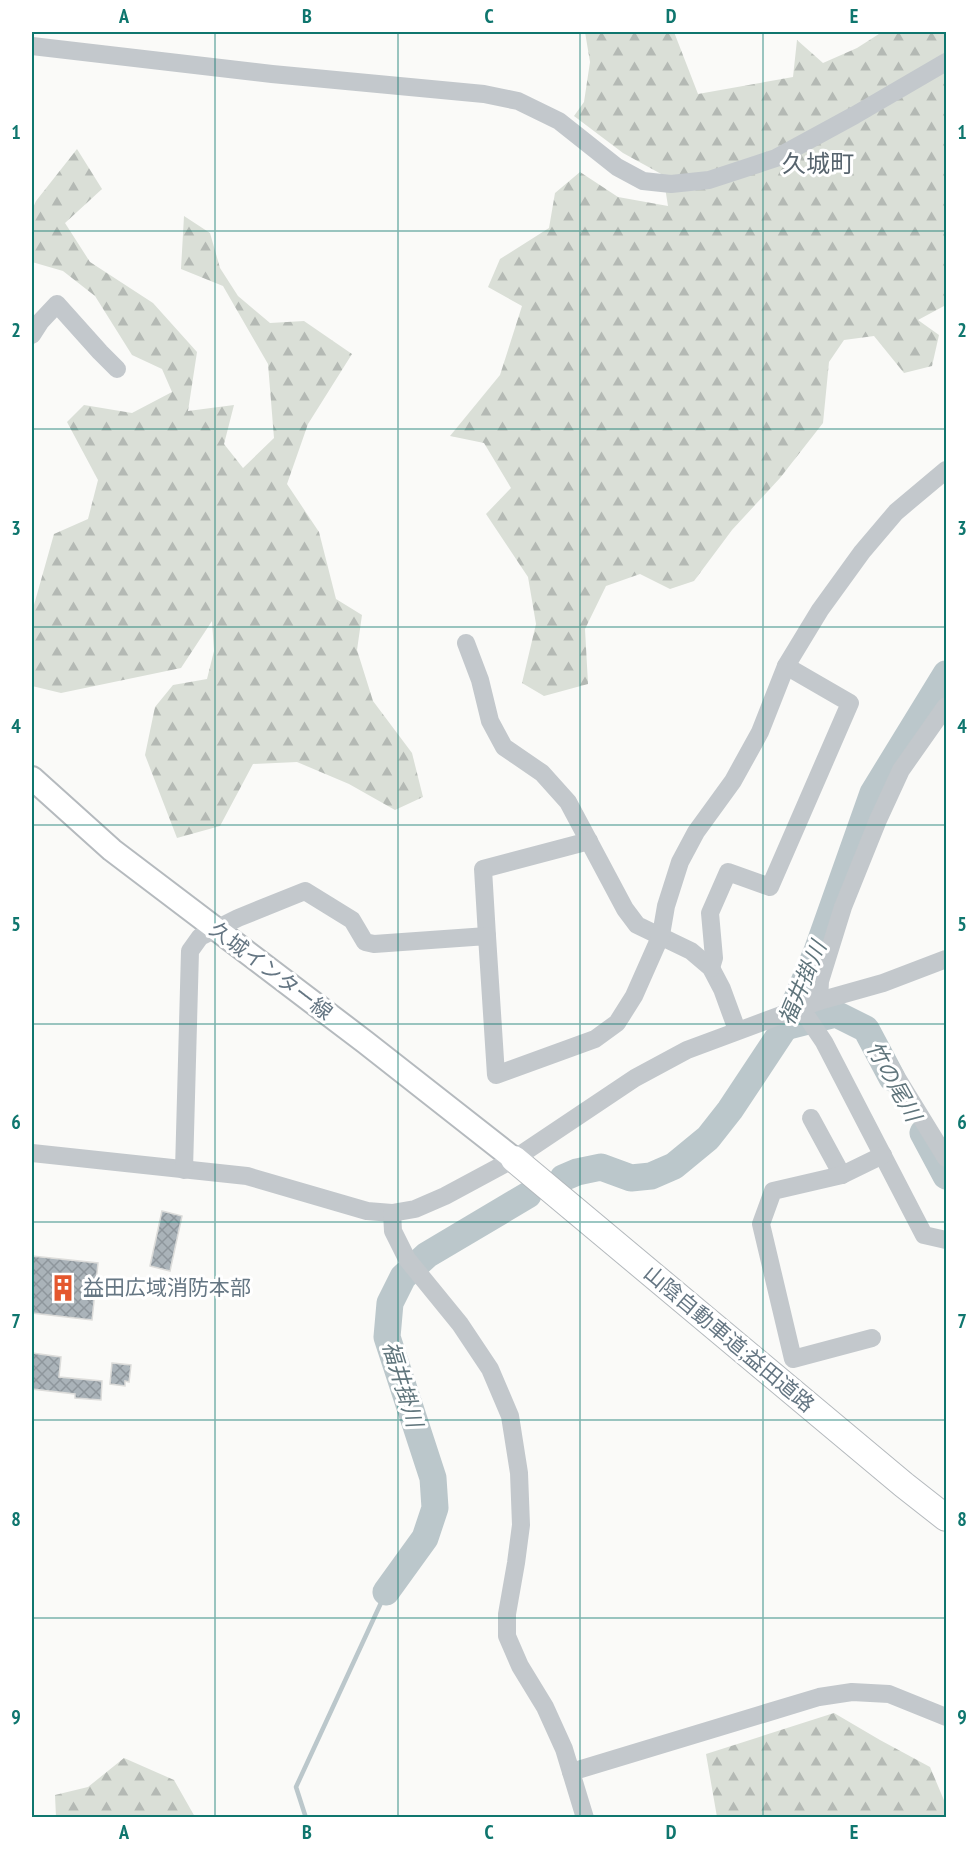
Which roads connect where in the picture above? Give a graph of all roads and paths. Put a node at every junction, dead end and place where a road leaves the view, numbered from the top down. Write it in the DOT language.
graph roads {
  1 [pos="32,46"];
  2 [pos="946,62"];
  3 [pos="32,335"];
  4 [pos="117,369"];
  5 [pos="946,470"];
  6 [pos="466,643"];
  7 [pos="786,666"];
  8 [pos="946,706"];
  9 [pos="32,778"];
  10 [pos="589,841"];
  11 [pos="216,929"];
  12 [pos="661,935"];
  13 [pos="487,936"];
  14 [pos="946,959"];
  15 [pos="711,968"];
  16 [pos="819,1001"];
  17 [pos="801,1008"];
  18 [pos="737,1030"];
  19 [pos="881,1052"];
  20 [pos="811,1118"];
  21 [pos="32,1153"];
  22 [pos="882,1155"];
  23 [pos="946,1158"];
  24 [pos="514,1159"];
  25 [pos="184,1170"];
  26 [pos="842,1174"];
  27 [pos="392,1213"];
  28 [pos="946,1240"];
  29 [pos="872,1338"];
  30 [pos="946,1518"];
  31 [pos="946,1717"];
  32 [pos="571,1772"];
  33 [pos="585,1818"];
  1 -- 2 [label="street"];
  3 -- 4 [label="street"];
  5 -- 7 [label="street"];
  6 -- 10 [label="street"];
  7 -- 12 [label="street"];
  7 -- 15 [label="street"];
  8 -- 16 [label="street"];
  9 -- 11 [label="main road, 久城インター線"];
  10 -- 12 [label="street"];
  10 -- 13 [label="street"];
  11 -- 13 [label="street"];
  11 -- 24 [label="main road, 久城インター線"];
  11 -- 25 [label="street"];
  12 -- 13 [label="street"];
  12 -- 15 [label="street"];
  14 -- 16 [label="street"];
  15 -- 18 [label="street"];
  16 -- 17 [label="street"];
  17 -- 18 [label="street"];
  17 -- 22 [label="street"];
  18 -- 24 [label="street"];
  19 -- 23 [label="street"];
  20 -- 26 [label="street"];
  21 -- 25 [label="street"];
  22 -- 26 [label="street"];
  22 -- 28 [label="street"];
  24 -- 27 [label="street"];
  24 -- 30 [label="highway, 山陰自動車道;益田道路"];
  25 -- 27 [label="street"];
  26 -- 29 [label="street"];
  27 -- 32 [label="street"];
  31 -- 32 [label="street"];
  32 -- 33 [label="street"];
}
